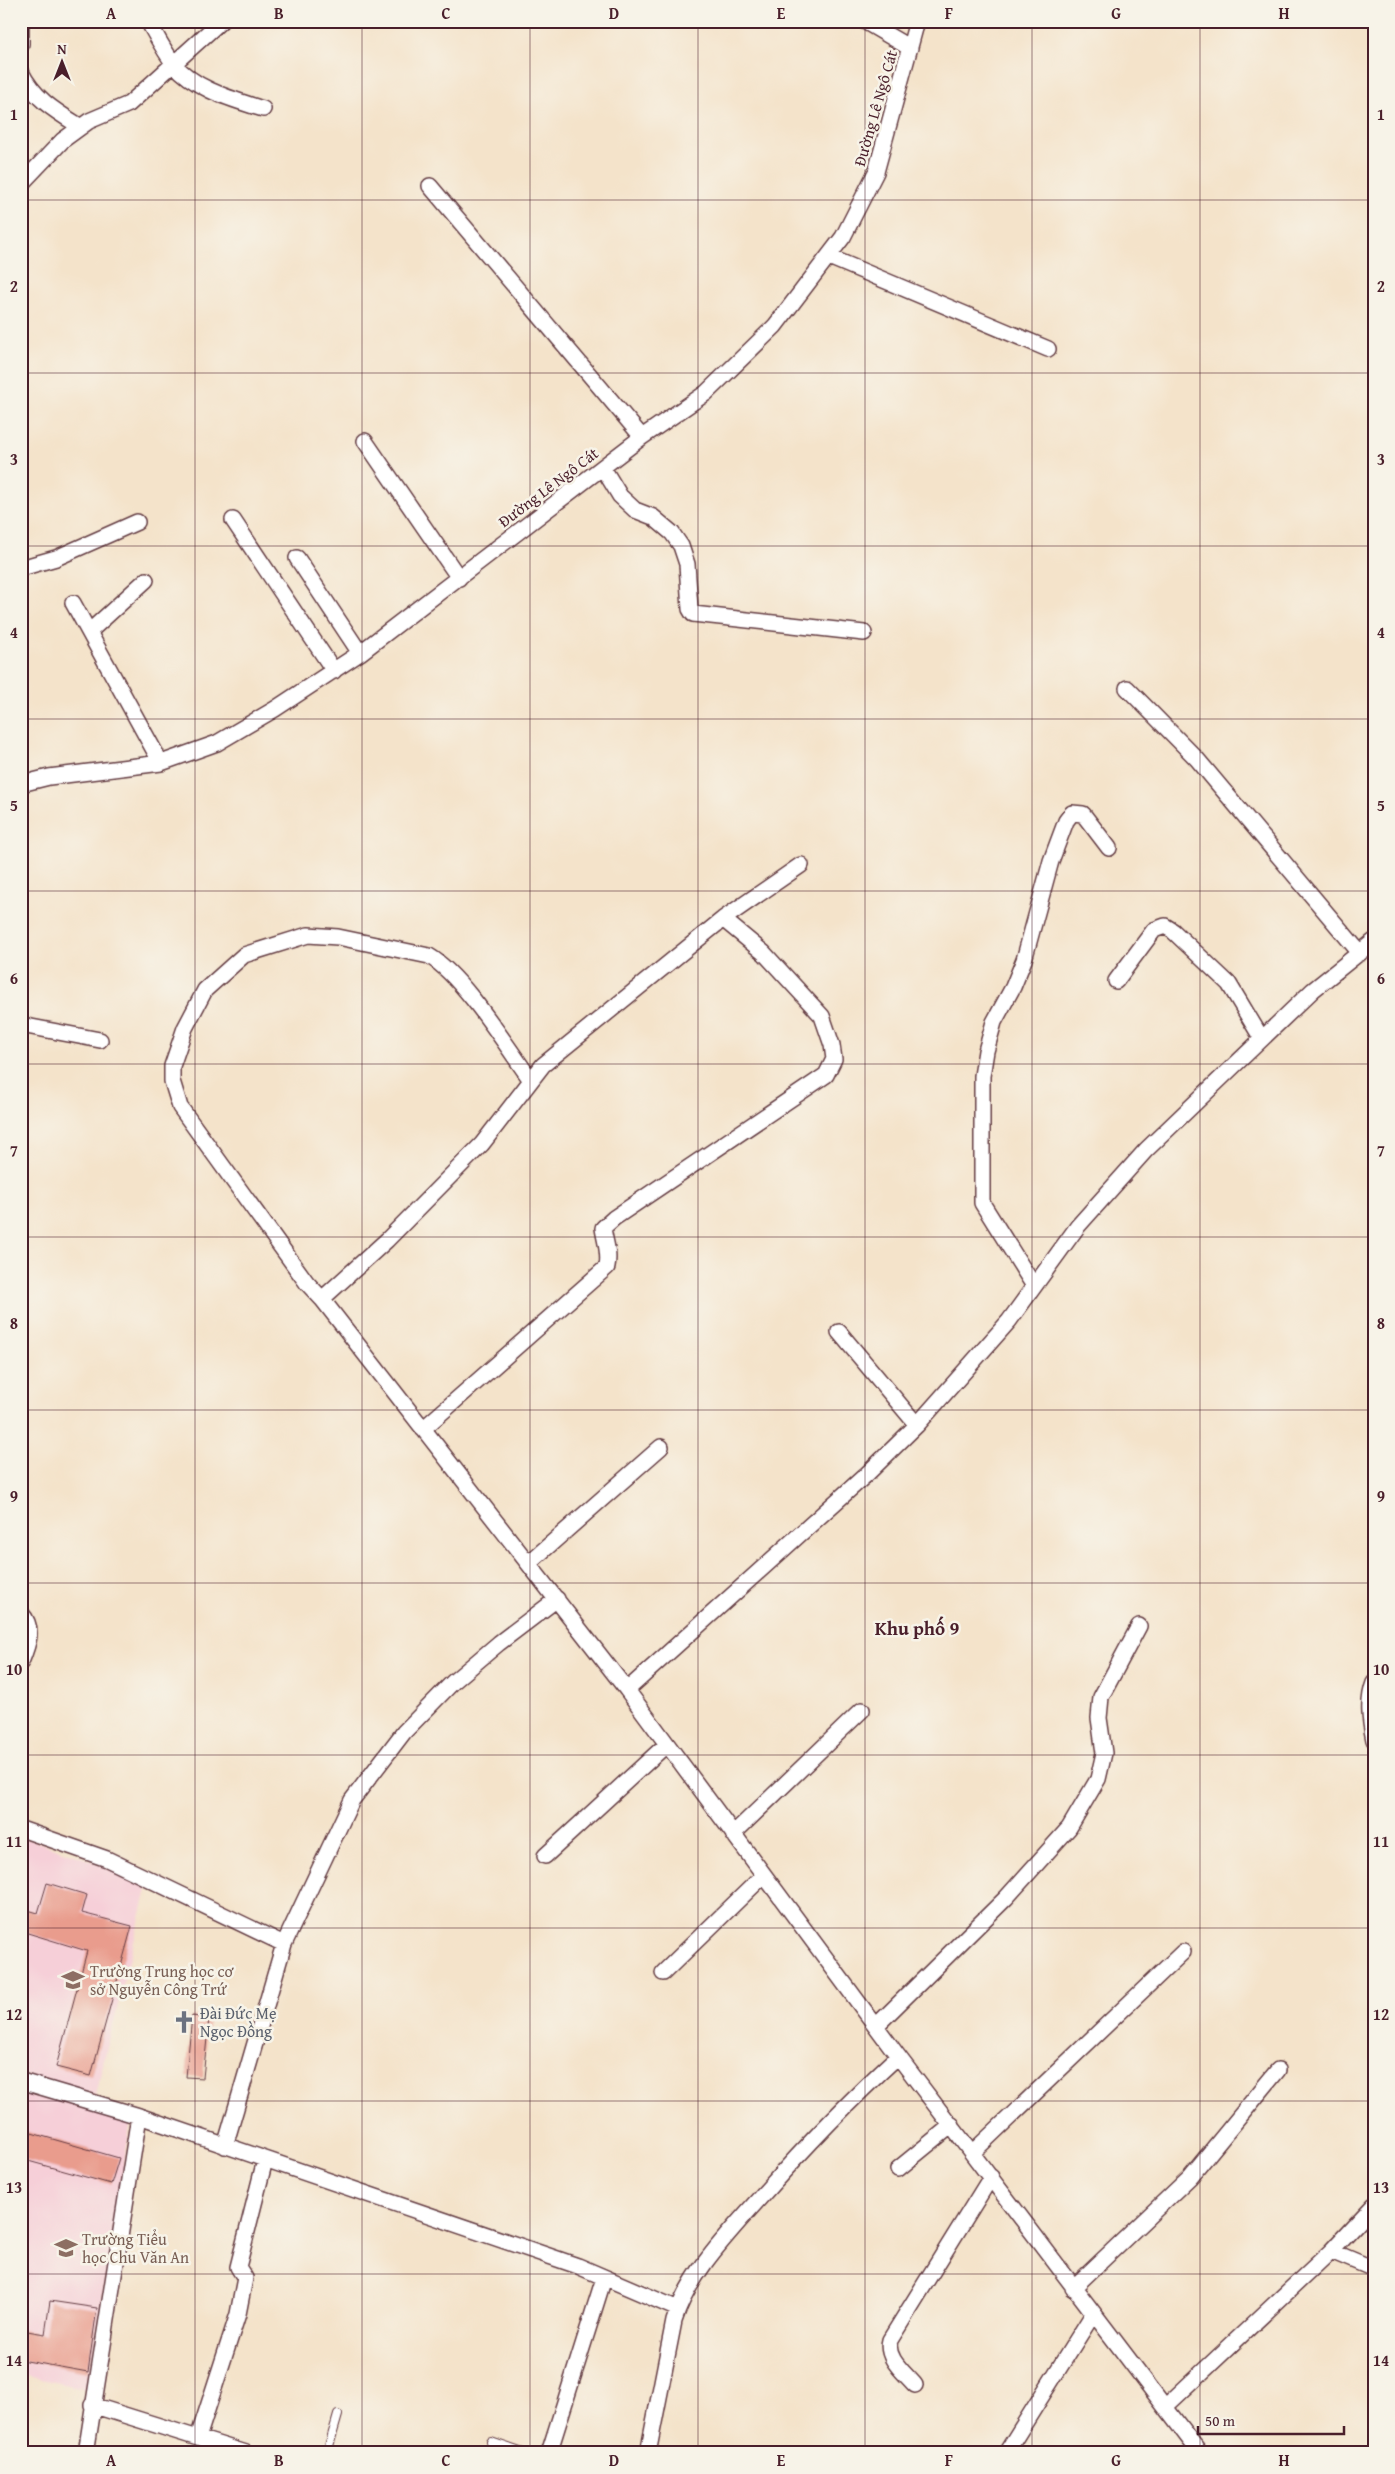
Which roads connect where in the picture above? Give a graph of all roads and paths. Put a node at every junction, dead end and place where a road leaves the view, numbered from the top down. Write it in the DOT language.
graph roads {
  1 [pos="148,21"];
  2 [pos="221,21"];
  3 [pos="864,21"];
  4 [pos="917,21"];
  5 [pos="21,25"];
  6 [pos="21,44"];
  7 [pos="910,48"];
  8 [pos="175,64"];
  9 [pos="21,72"];
  10 [pos="263,109"];
  11 [pos="81,127"];
  12 [pos="21,184"];
  13 [pos="430,186"];
  14 [pos="829,257"];
  15 [pos="1048,349"];
  16 [pos="642,437"];
  17 [pos="365,441"];
  18 [pos="603,468"];
  19 [pos="233,520"];
  20 [pos="137,522"];
  21 [pos="297,558"];
  22 [pos="21,568"];
  23 [pos="459,578"];
  24 [pos="146,580"];
  25 [pos="73,602"];
  26 [pos="89,632"];
  27 [pos="864,633"];
  28 [pos="360,653"];
  29 [pos="334,672"];
  30 [pos="1127,688"];
  31 [pos="161,763"];
  32 [pos="21,784"];
  33 [pos="1109,848"];
  34 [pos="801,865"];
  35 [pos="723,919"];
  36 [pos="1374,941"];
  37 [pos="1360,953"];
  38 [pos="1116,981"];
  39 [pos="21,1024"];
  40 [pos="1262,1039"];
  41 [pos="100,1040"];
  42 [pos="531,1080"];
  43 [pos="1034,1286"];
  44 [pos="322,1299"];
  45 [pos="838,1332"];
  46 [pos="918,1425"];
  47 [pos="423,1429"];
  48 [pos="661,1447"];
  49 [pos="529,1563"];
  50 [pos="557,1599"];
  51 [pos="21,1613"];
  52 [pos="1139,1626"];
  53 [pos="21,1662"];
  54 [pos="1374,1683"];
  55 [pos="627,1690"];
  56 [pos="862,1710"];
  57 [pos="1374,1740"];
  58 [pos="667,1744"];
  59 [pos="21,1828"];
  60 [pos="733,1834"];
  61 [pos="545,1856"];
  62 [pos="764,1876"];
  63 [pos="284,1944"];
  64 [pos="1183,1952"];
  65 [pos="663,1973"];
  66 [pos="877,2025"];
  67 [pos="898,2056"];
  68 [pos="1278,2070"];
  69 [pos="21,2081"];
  70 [pos="139,2116"];
  71 [pos="952,2125"];
  72 [pos="225,2146"];
  73 [pos="972,2152"];
  74 [pos="264,2160"];
  75 [pos="898,2169"];
  76 [pos="991,2177"];
  77 [pos="1374,2205"];
  78 [pos="1331,2251"];
  79 [pos="1374,2269"];
  80 [pos="604,2278"];
  81 [pos="1073,2288"];
  82 [pos="678,2309"];
  83 [pos="1092,2314"];
  84 [pos="915,2385"];
  85 [pos="92,2405"];
  86 [pos="1164,2407"];
  87 [pos="338,2415"];
  88 [pos="198,2438"];
  89 [pos="491,2442"];
  90 [pos="1197,2452"];
  91 [pos="86,2453"];
  92 [pos="246,2453"];
  93 [pos="327,2453"];
  94 [pos="523,2453"];
  95 [pos="549,2453"];
  96 [pos="648,2453"];
  97 [pos="1006,2453"];
  1 -- 8 [label="street"];
  2 -- 8 [label="street"];
  3 -- 7 [label="street"];
  4 -- 7 [label="street, Đường Lê Ngô Cát"];
  5 -- 6 [label="street"];
  7 -- 14 [label="street, Đường Lê Ngô Cát"];
  8 -- 10 [label="street"];
  8 -- 11 [label="street"];
  9 -- 11 [label="street"];
  11 -- 12 [label="street"];
  13 -- 16 [label="street"];
  14 -- 15 [label="street"];
  14 -- 16 [label="street, Đường Lê Ngô Cát"];
  16 -- 18 [label="street, Đường Lê Ngô Cát"];
  17 -- 23 [label="street"];
  18 -- 23 [label="street, Đường Lê Ngô Cát"];
  18 -- 27 [label="street"];
  19 -- 29 [label="street"];
  20 -- 22 [label="street"];
  21 -- 28 [label="street"];
  23 -- 28 [label="street, Đường Lê Ngô Cát"];
  24 -- 26 [label="street"];
  25 -- 26 [label="street"];
  26 -- 31 [label="street"];
  28 -- 29 [label="street, Đường Lê Ngô Cát"];
  29 -- 31 [label="street, Đường Lê Ngô Cát"];
  30 -- 37 [label="street"];
  31 -- 32 [label="street, Đường Lê Ngô Cát"];
  33 -- 43 [label="street"];
  34 -- 35 [label="street"];
  35 -- 42 [label="street"];
  35 -- 47 [label="street"];
  36 -- 37 [label="street"];
  37 -- 40 [label="street"];
  38 -- 40 [label="street"];
  39 -- 41 [label="street"];
  40 -- 43 [label="street"];
  42 -- 44 [label="street"];
  42 -- 44 [label="street"];
  43 -- 46 [label="street"];
  44 -- 47 [label="street"];
  45 -- 46 [label="street"];
  46 -- 55 [label="street"];
  47 -- 49 [label="street"];
  48 -- 49 [label="street"];
  49 -- 50 [label="street"];
  50 -- 55 [label="street"];
  50 -- 63 [label="street"];
  51 -- 53 [label="street"];
  52 -- 66 [label="street"];
  54 -- 57 [label="street"];
  55 -- 58 [label="street"];
  56 -- 60 [label="street"];
  58 -- 60 [label="street"];
  58 -- 61 [label="street"];
  59 -- 63 [label="street"];
  60 -- 62 [label="street"];
  62 -- 65 [label="street"];
  62 -- 66 [label="street"];
  63 -- 72 [label="street"];
  64 -- 73 [label="street"];
  66 -- 67 [label="street"];
  67 -- 71 [label="street"];
  67 -- 82 [label="street"];
  68 -- 81 [label="street"];
  69 -- 70 [label="street"];
  70 -- 72 [label="street"];
  70 -- 85 [label="street"];
  71 -- 73 [label="street"];
  71 -- 75 [label="street"];
  72 -- 74 [label="street"];
  73 -- 76 [label="street"];
  74 -- 80 [label="street"];
  74 -- 88 [label="street"];
  76 -- 81 [label="street"];
  76 -- 84 [label="street"];
  77 -- 78 [label="street"];
  78 -- 79 [label="street"];
  78 -- 86 [label="street"];
  80 -- 82 [label="street"];
  80 -- 95 [label="street"];
  81 -- 83 [label="street"];
  82 -- 96 [label="street"];
  83 -- 86 [label="street"];
  83 -- 97 [label="street"];
  85 -- 88 [label="street"];
  85 -- 91 [label="street"];
  86 -- 90 [label="street"];
  87 -- 93 [label="lane"];
  88 -- 92 [label="street"];
  89 -- 94 [label="lane"];
}
